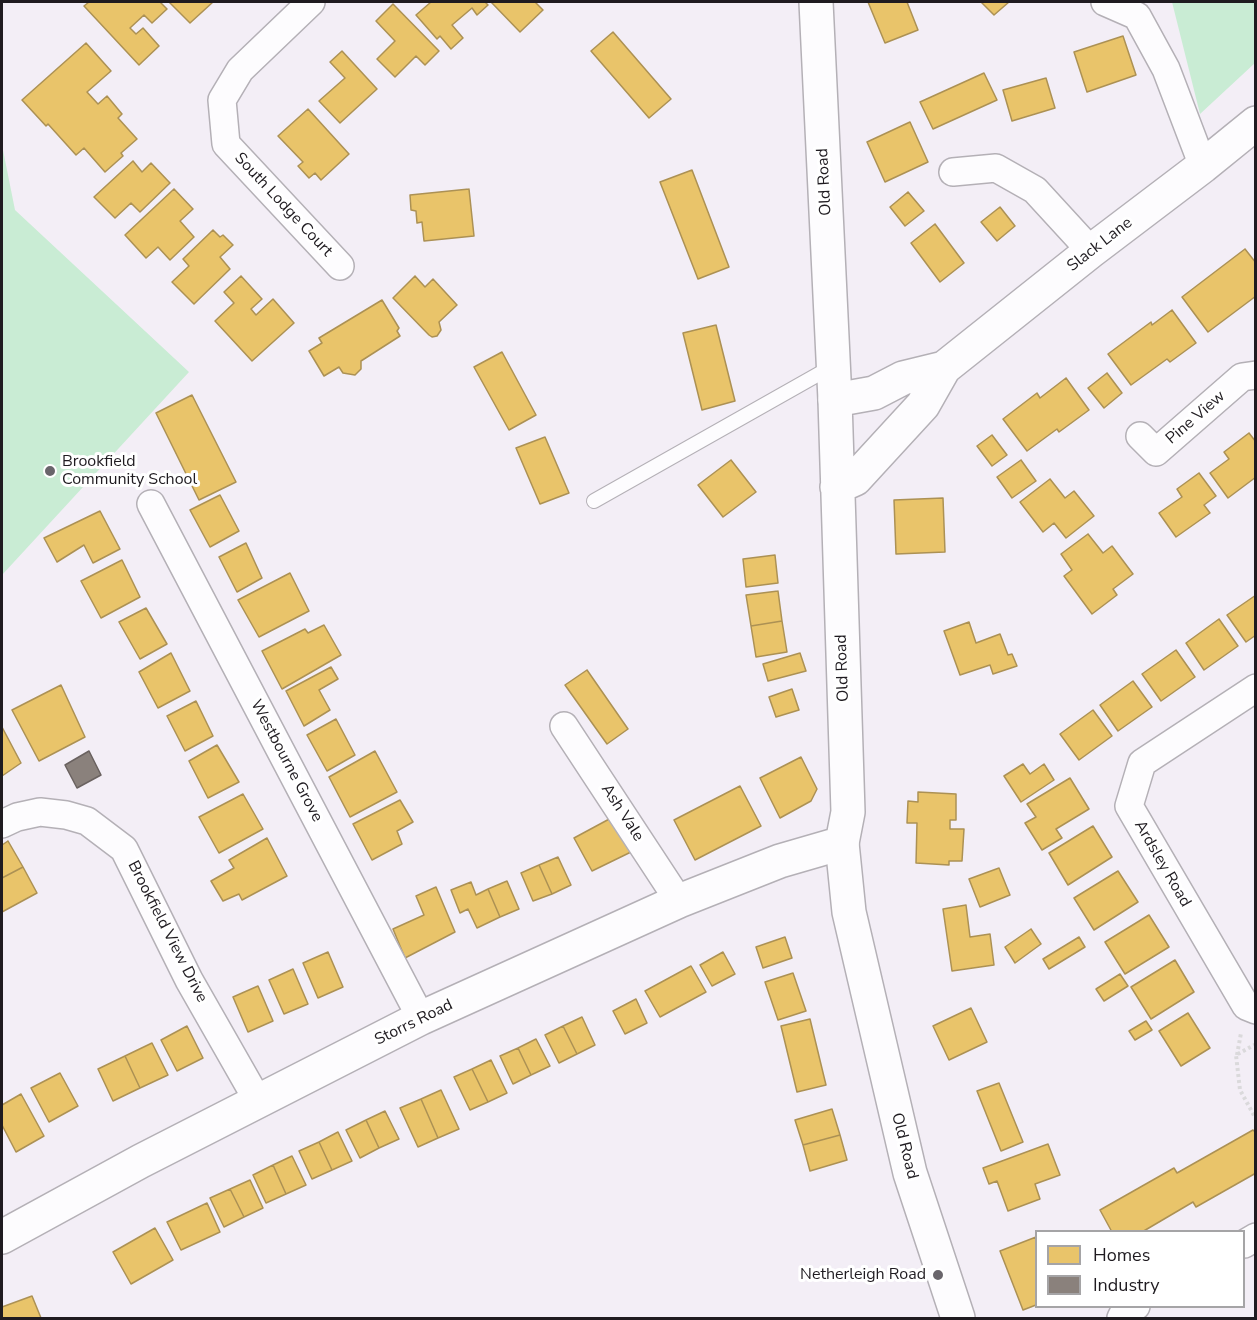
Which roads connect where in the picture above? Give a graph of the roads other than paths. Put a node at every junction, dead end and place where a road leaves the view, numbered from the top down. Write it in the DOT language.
graph roads {
  1 [pos="311,2"];
  2 [pos="816,2"];
  3 [pos="1105,2"];
  4 [pos="1256,123"];
  5 [pos="1203,166"];
  6 [pos="953,172"];
  7 [pos="1091,251"];
  8 [pos="340,266"];
  9 [pos="835,365"];
  10 [pos="944,368"];
  11 [pos="1256,375"];
  12 [pos="836,400"];
  13 [pos="1140,435"];
  14 [pos="837,487"];
  15 [pos="594,501"];
  16 [pos="151,504"];
  17 [pos="1256,688"];
  18 [pos="564,726"];
  19 [pos="2,824"];
  20 [pos="842,843"];
  21 [pos="679,901"];
  22 [pos="1256,1010"];
  23 [pos="421,1018"];
  24 [pos="258,1101"];
  25 [pos="2,1237"];
  26 [pos="1133,1308"];
  27 [pos="958,1318"];
  28 [pos="1121,1318"];
  1 -- 8 [label="street, South Lodge Court"];
  2 -- 9 [label="main road, Old Road"];
  3 -- 5 [label="street"];
  4 -- 5 [label="main road, Slack Lane"];
  5 -- 7 [label="main road, Slack Lane"];
  6 -- 7 [label="street"];
  7 -- 10 [label="main road, Slack Lane"];
  9 -- 12 [label="main road, Old Road"];
  9 -- 15 [label="lane"];
  10 -- 12 [label="main road, Slack Lane"];
  10 -- 14 [label="main road, Slack Lane"];
  11 -- 13 [label="street, Pine View"];
  12 -- 14 [label="main road, Old Road"];
  14 -- 20 [label="main road, Old Road"];
  16 -- 23 [label="street, Westbourne Grove"];
  17 -- 22 [label="street, Ardsley Road"];
  18 -- 21 [label="street, Ash Vale"];
  19 -- 24 [label="street, Brookfield View Drive"];
  20 -- 21 [label="main road, Storrs Road"];
  20 -- 27 [label="main road, Old Road"];
  21 -- 23 [label="main road, Storrs Road"];
  23 -- 24 [label="main road, Storrs Road"];
  24 -- 25 [label="main road, Storrs Road"];
  26 -- 28 [label="street"];
}
